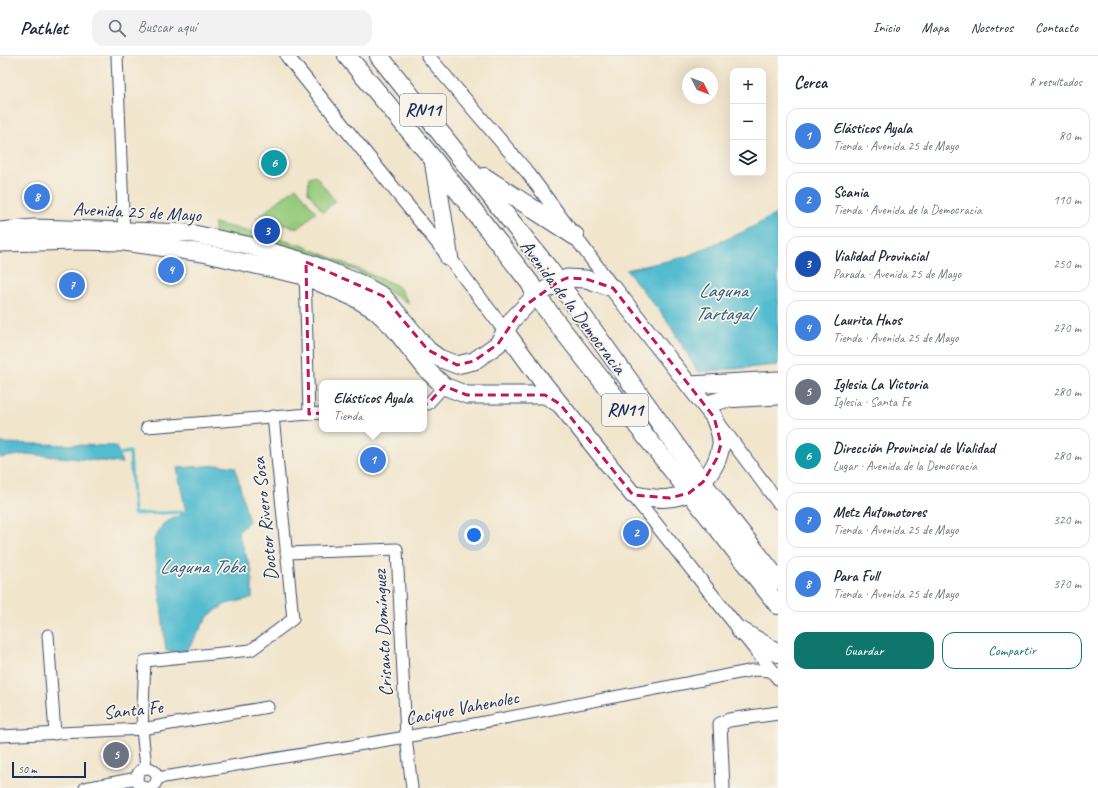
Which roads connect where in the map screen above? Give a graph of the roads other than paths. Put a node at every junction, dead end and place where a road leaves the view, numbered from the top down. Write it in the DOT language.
graph roads {
  1 [pos="117,56"];
  2 [pos="287,56"];
  3 [pos="347,56"];
  4 [pos="379,56"];
  5 [pos="428,56"];
  6 [pos="434,160"];
  7 [pos="466,164"];
  8 [pos="0,231"];
  9 [pos="124,236"];
  10 [pos="575,236"];
  11 [pos="0,243"];
  12 [pos="449,257"];
  13 [pos="305,269"];
  14 [pos="558,282"];
  15 [pos="614,288"];
  16 [pos="536,295"];
  17 [pos="506,331"];
  18 [pos="778,380"];
  19 [pos="690,385"];
  20 [pos="444,386"];
  21 [pos="778,396"];
  22 [pos="427,404"];
  23 [pos="560,404"];
  24 [pos="710,411"];
  25 [pos="319,413"];
  26 [pos="309,414"];
  27 [pos="273,416"];
  28 [pos="147,427"];
  29 [pos="703,482"];
  30 [pos="689,493"];
  31 [pos="633,495"];
  32 [pos="778,502"];
  33 [pos="286,553"];
  34 [pos="778,580"];
  35 [pos="778,605"];
  36 [pos="741,631"];
  37 [pos="48,635"];
  38 [pos="778,653"];
  39 [pos="775,674"];
  40 [pos="268,707"];
  41 [pos="778,713"];
  42 [pos="142,729"];
  43 [pos="55,734"];
  44 [pos="0,736"];
  45 [pos="406,737"];
  46 [pos="146,768"];
  47 [pos="137,778"];
  48 [pos="158,778"];
  49 [pos="85,788"];
  50 [pos="148,788"];
  51 [pos="412,788"];
  52 [pos="723,788"];
  1 -- 9 [label="street"];
  2 -- 12 [label="street, RN11"];
  3 -- 6 [label="highway, Avenida de la Democracia / RN11"];
  4 -- 7 [label="highway, Avenida de la Democracia / RN11"];
  5 -- 10 [label="street"];
  6 -- 12 [label="highway"];
  6 -- 16 [label="highway, Avenida de la Democracia / RN11"];
  7 -- 10 [label="highway"];
  7 -- 14 [label="highway, Avenida de la Democracia / RN11"];
  8 -- 9 [label="main road, Avenida 25 de Mayo"];
  9 -- 11 [label="main road, Avenida 25 de Mayo"];
  9 -- 13 [label="main road, Avenida 25 de Mayo"];
  10 -- 15 [label="street"];
  12 -- 17 [label="street, RN11"];
  13 -- 17 [label="main road, Avenida 25 de Mayo"];
  13 -- 20 [label="main road, Avenida 25 de Mayo"];
  13 -- 26 [label="street"];
  14 -- 15 [label="main road"];
  14 -- 16 [label="main road, Avenida 25 de Mayo"];
  14 -- 29 [label="highway, Avenida de la Democracia / RN11"];
  15 -- 19 [label="main road"];
  16 -- 17 [label="main road, Avenida 25 de Mayo"];
  16 -- 30 [label="highway, Avenida de la Democracia / RN11"];
  17 -- 23 [label="main road, RN11"];
  18 -- 19 [label="main road"];
  19 -- 24 [label="main road"];
  20 -- 22 [label="street"];
  20 -- 23 [label="main road"];
  21 -- 24 [label="main road"];
  23 -- 31 [label="main road, RN11"];
  24 -- 29 [label="main road"];
  24 -- 32 [label="street"];
  25 -- 26 [label="street"];
  26 -- 27 [label="street"];
  27 -- 28 [label="street"];
  27 -- 33 [label="street, Doctor Rivero Sosa"];
  29 -- 30 [label="main road"];
  29 -- 34 [label="highway, Avenida de la Democracia / RN11"];
  30 -- 31 [label="main road"];
  30 -- 35 [label="highway, Avenida de la Democracia / RN11"];
  31 -- 36 [label="street, RN11"];
  33 -- 42 [label="street, Doctor Rivero Sosa"];
  33 -- 45 [label="street, Crisanto Domínguez"];
  36 -- 38 [label="highway, RN11"];
  36 -- 39 [label="street, RN11"];
  37 -- 43 [label="street"];
  39 -- 45 [label="street, Cacique Vahenolec"];
  40 -- 42 [label="street, Santa Fe"];
  41 -- 52 [label="street"];
  42 -- 43 [label="street, Santa Fe"];
  42 -- 46 [label="street"];
  43 -- 44 [label="street, Santa Fe"];
  45 -- 48 [label="street, Cacique Vahenolec"];
  45 -- 51 [label="street, Crisanto Domínguez"];
  46 -- 47 [label="street"];
  46 -- 48 [label="street"];
  47 -- 49 [label="street"];
  47 -- 50 [label="street"];
  48 -- 50 [label="street"];
}
